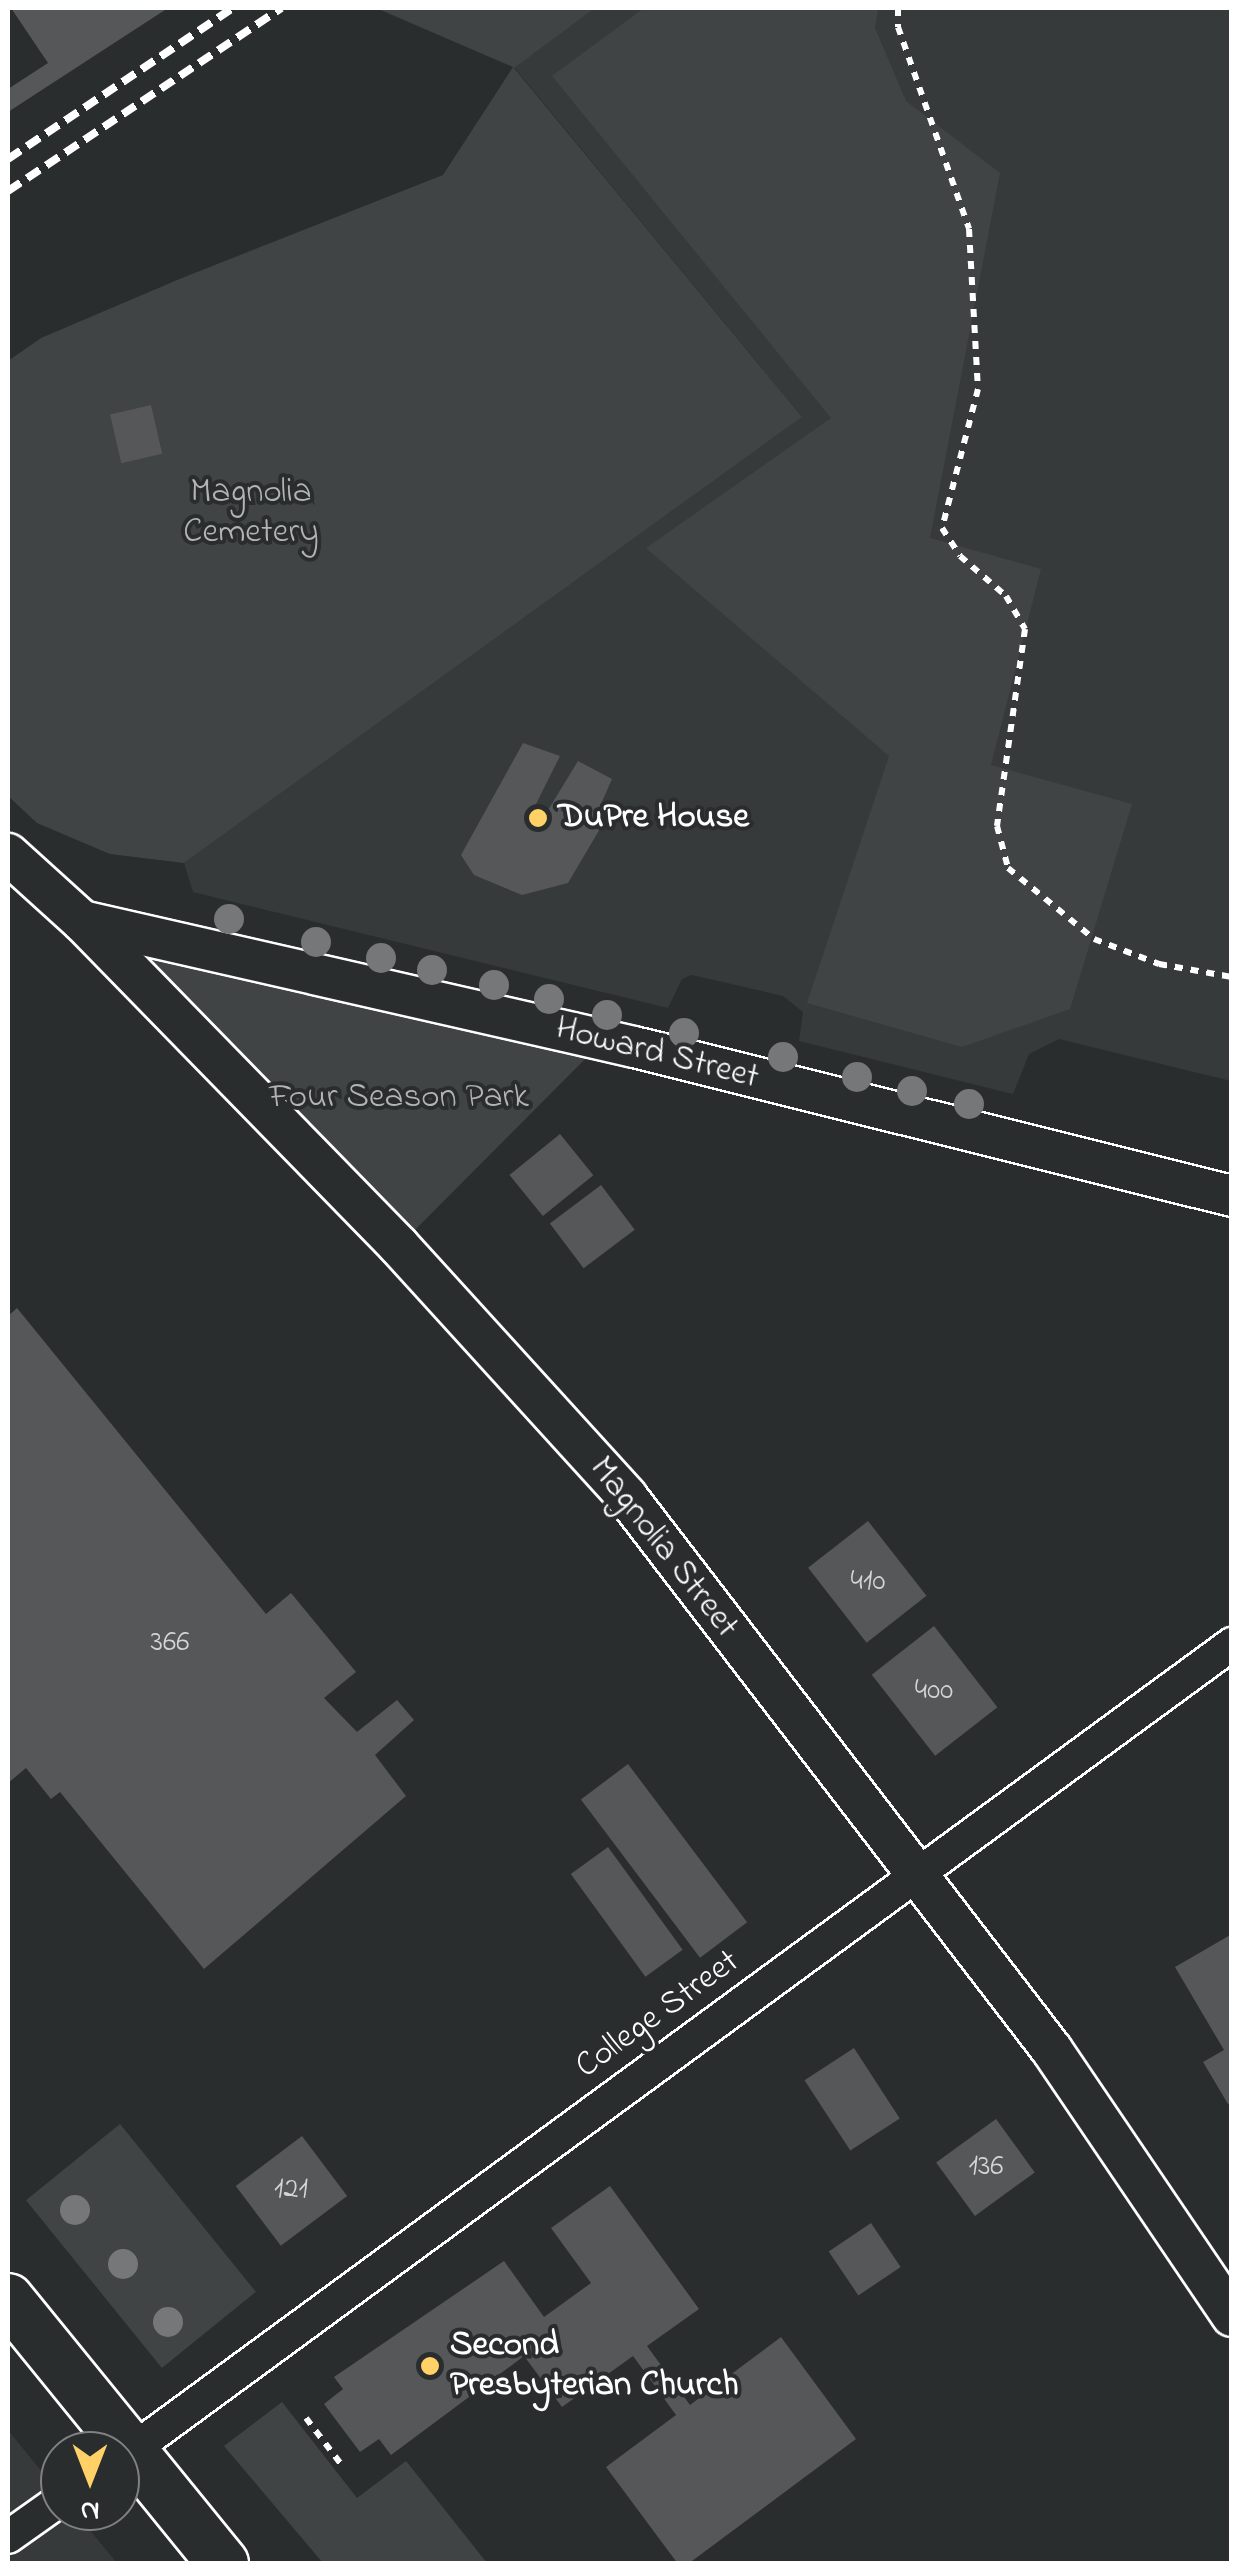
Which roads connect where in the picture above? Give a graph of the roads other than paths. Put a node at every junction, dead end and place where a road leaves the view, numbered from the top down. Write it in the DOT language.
graph roads {
  1 [pos="8,854"];
  2 [pos="82,921"];
  3 [pos="1232,1196"];
  4 [pos="1232,1644"];
  5 [pos="918,1872"];
  6 [pos="8,2299"];
  7 [pos="1232,2316"];
  8 [pos="108,2431"];
  9 [pos="140,2445"];
  10 [pos="140,2471"];
  11 [pos="40,2514"];
  12 [pos="8,2537"];
  13 [pos="223,2564"];
  1 -- 2 [label="street, Magnolia Street"];
  2 -- 3 [label="street, Howard Street"];
  2 -- 5 [label="street, Magnolia Street"];
  4 -- 5 [label="street, College Street"];
  5 -- 7 [label="street, Magnolia Street"];
  5 -- 9 [label="street, College Street"];
  6 -- 8 [label="main road"];
  10 -- 13 [label="main road"];
  11 -- 12 [label="street"];
}
